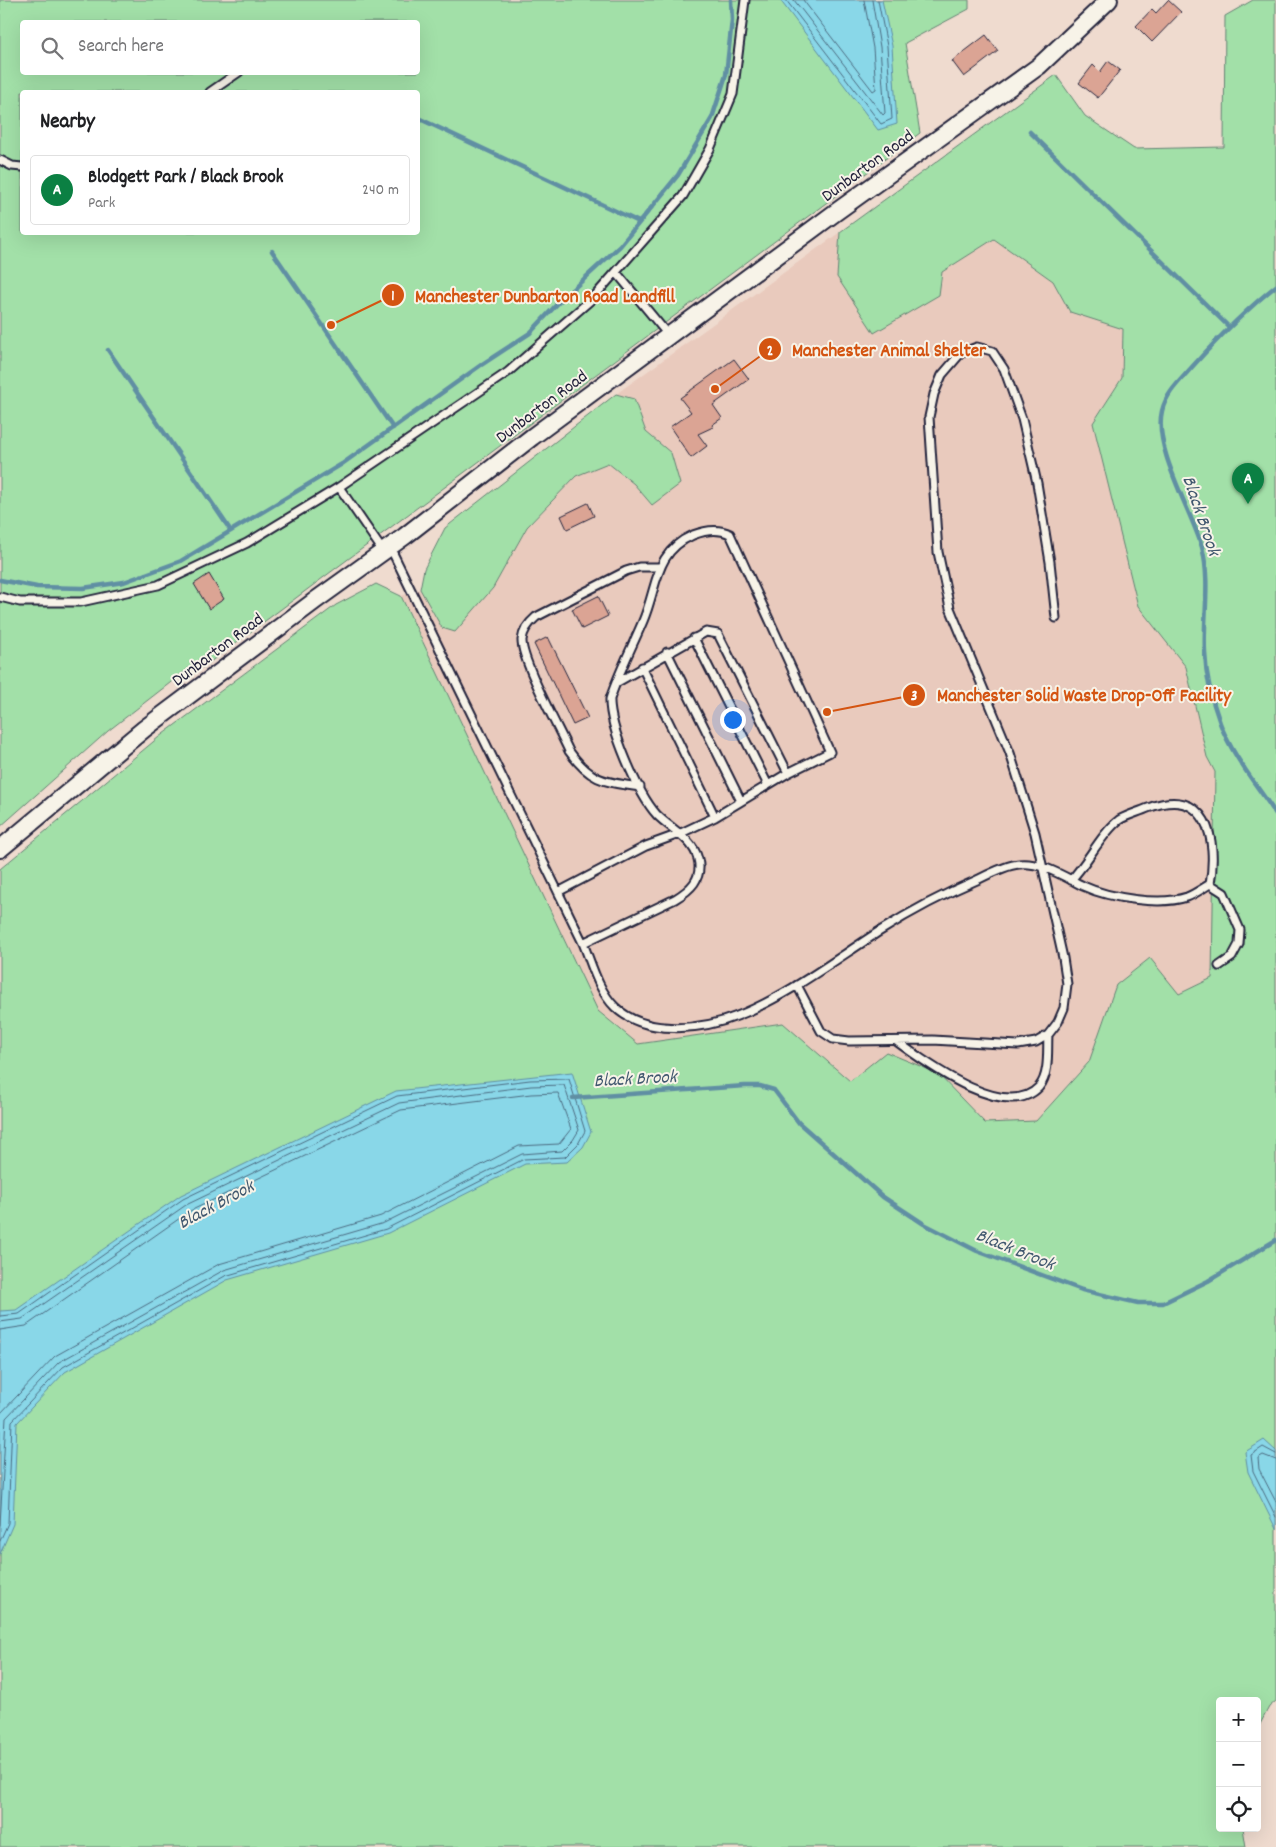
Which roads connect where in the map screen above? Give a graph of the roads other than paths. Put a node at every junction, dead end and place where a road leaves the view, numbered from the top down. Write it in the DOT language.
graph roads {
  1 [pos="745,0"];
  2 [pos="1109,0"];
  3 [pos="236,75"];
  4 [pos="213,90"];
  5 [pos="0,160"];
  6 [pos="20,168"];
  7 [pos="616,272"];
  8 [pos="669,336"];
  9 [pos="339,487"];
  10 [pos="386,549"];
  11 [pos="660,567"];
  12 [pos="0,597"];
  13 [pos="1056,618"];
  14 [pos="694,638"];
  15 [pos="667,652"];
  16 [pos="642,667"];
  17 [pos="615,683"];
  18 [pos="788,773"];
  19 [pos="768,785"];
  20 [pos="640,787"];
  21 [pos="741,801"];
  22 [pos="715,816"];
  23 [pos="679,834"];
  24 [pos="0,849"];
  25 [pos="1043,867"];
  26 [pos="1071,880"];
  27 [pos="1210,884"];
  28 [pos="558,892"];
  29 [pos="583,943"];
  30 [pos="1219,966"];
  31 [pos="797,985"];
  32 [pos="1048,1035"];
  33 [pos="895,1040"];
  1 -- 7 [label="lane"];
  2 -- 8 [label="street, Dunbarton Road"];
  3 -- 4 [label="lane"];
  5 -- 6 [label="lane"];
  7 -- 8 [label="lane"];
  7 -- 9 [label="lane"];
  8 -- 10 [label="street, Dunbarton Road"];
  9 -- 10 [label="lane"];
  9 -- 12 [label="lane"];
  10 -- 24 [label="street, Dunbarton Road"];
  10 -- 28 [label="lane"];
  11 -- 17 [label="lane"];
  11 -- 18 [label="lane"];
  11 -- 20 [label="lane"];
  13 -- 25 [label="lane"];
  14 -- 15 [label="lane"];
  14 -- 18 [label="lane"];
  14 -- 19 [label="lane"];
  15 -- 16 [label="lane"];
  15 -- 21 [label="lane"];
  16 -- 17 [label="lane"];
  16 -- 22 [label="lane"];
  17 -- 20 [label="lane"];
  18 -- 19 [label="lane"];
  19 -- 21 [label="lane"];
  20 -- 23 [label="lane"];
  21 -- 22 [label="lane"];
  22 -- 23 [label="lane"];
  23 -- 28 [label="lane"];
  23 -- 29 [label="lane"];
  25 -- 26 [label="lane"];
  25 -- 31 [label="lane"];
  25 -- 32 [label="lane"];
  26 -- 27 [label="lane"];
  26 -- 27 [label="lane"];
  27 -- 30 [label="lane"];
  28 -- 29 [label="lane"];
  29 -- 31 [label="lane"];
  31 -- 33 [label="lane"];
  32 -- 33 [label="lane"];
  32 -- 33 [label="lane"];
}
